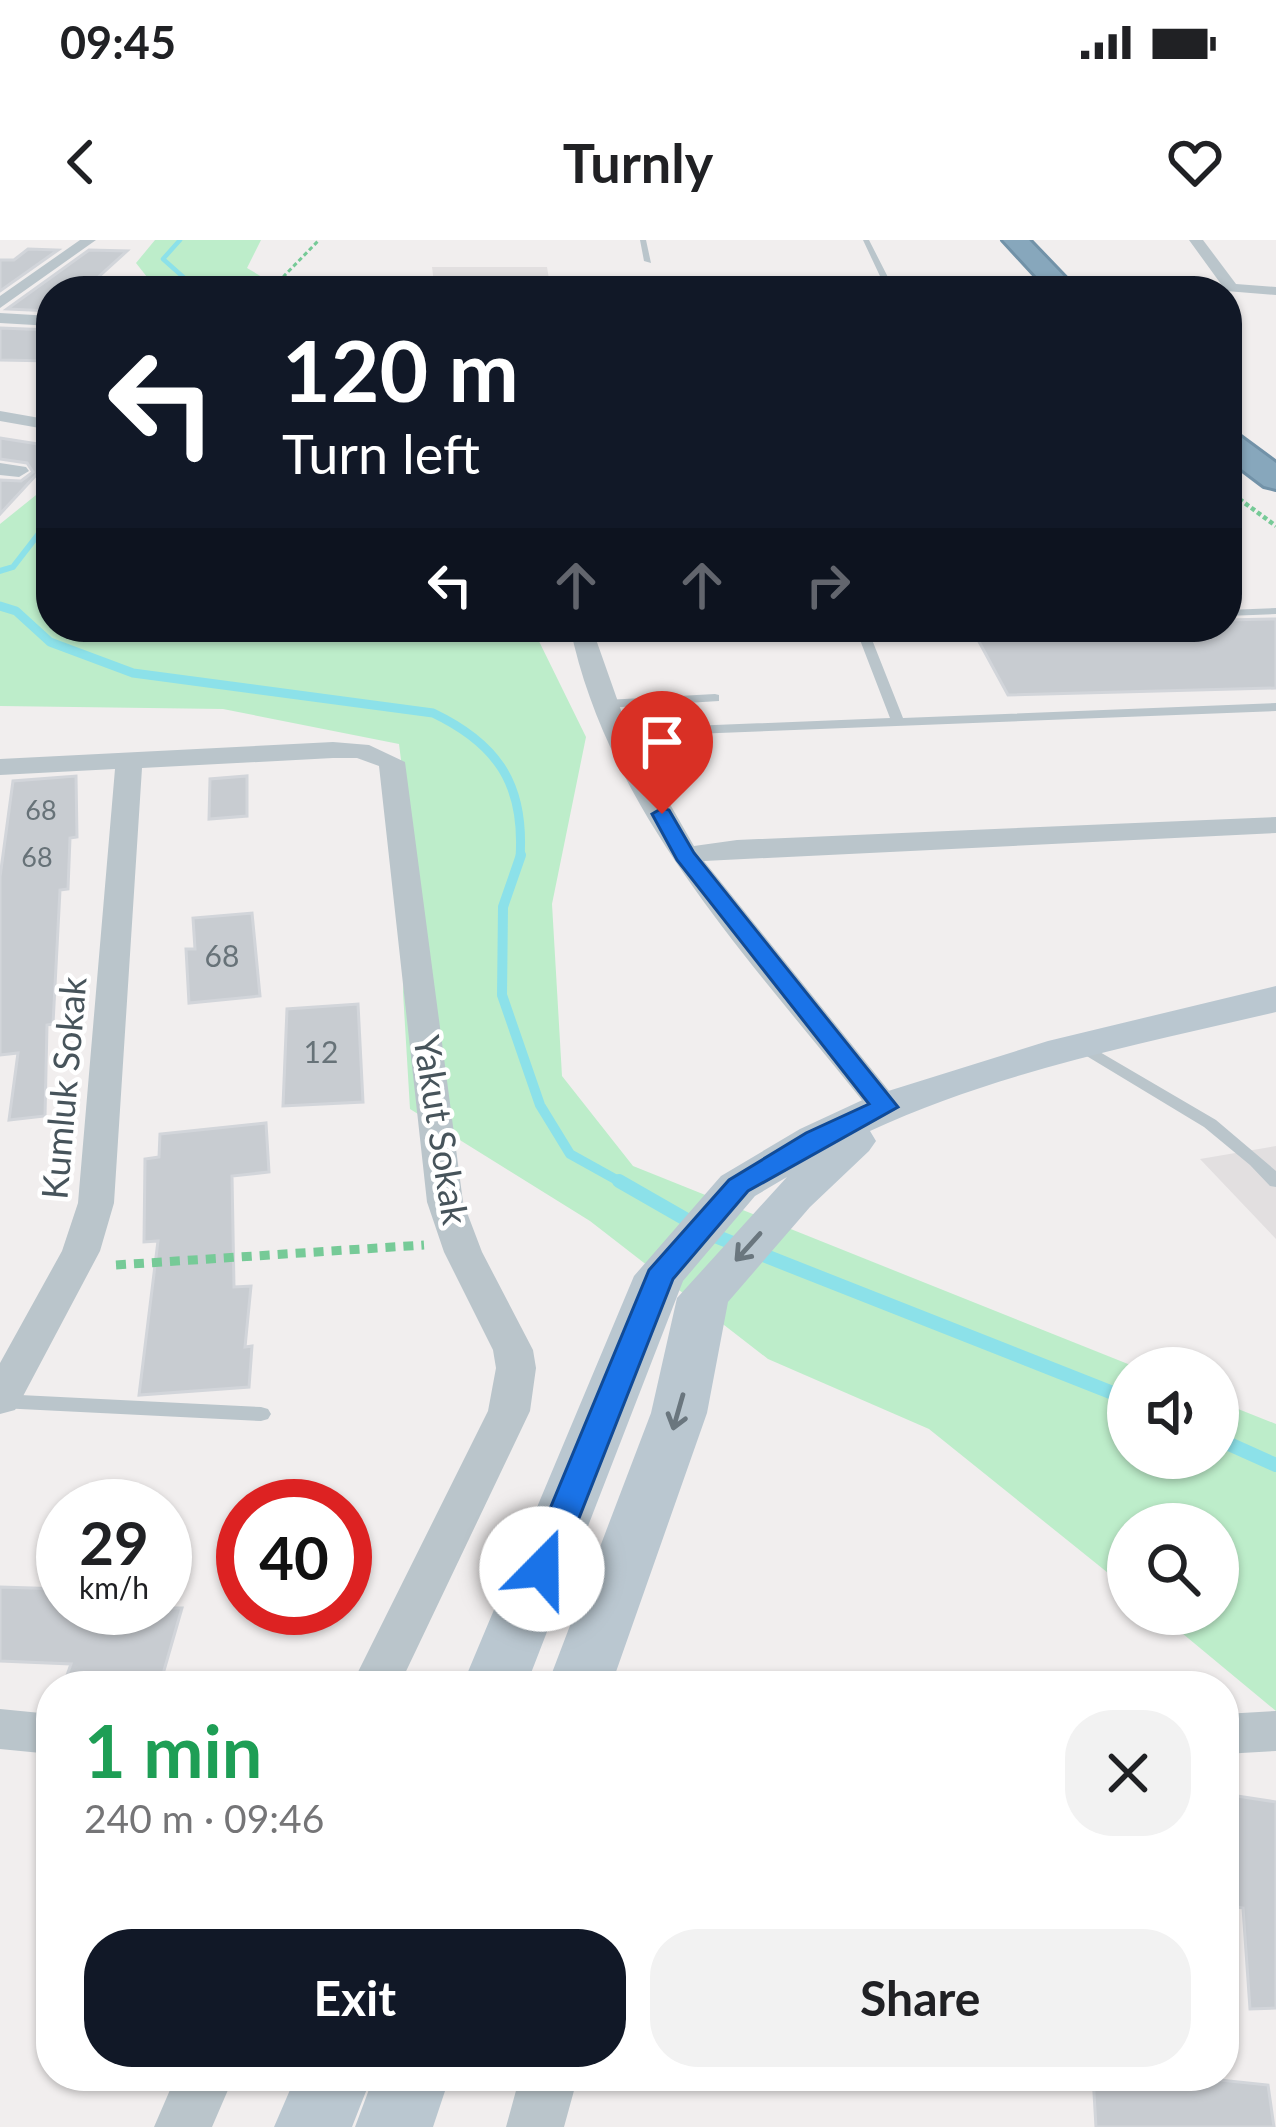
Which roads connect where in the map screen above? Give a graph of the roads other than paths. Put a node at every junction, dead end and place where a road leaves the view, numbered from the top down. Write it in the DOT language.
graph roads {
  1 [pos="89,240"];
  2 [pos="643,240"];
  3 [pos="866,240"];
  4 [pos="992,240"];
  5 [pos="1015,240"];
  6 [pos="1196,240"];
  7 [pos="648,261"];
  8 [pos="38,276"];
  9 [pos="884,276"];
  10 [pos="1025,276"];
  11 [pos="1051,276"];
  12 [pos="1222,276"];
  13 [pos="36,278"];
  14 [pos="1242,289"];
  15 [pos="1276,291"];
  16 [pos="0,303"];
  17 [pos="0,318"];
  18 [pos="36,320"];
  19 [pos="0,416"];
  20 [pos="36,420"];
  21 [pos="1242,429"];
  22 [pos="1242,453"];
  23 [pos="1276,453"];
  24 [pos="1276,478"];
  25 [pos="1276,611"];
  26 [pos="1242,612"];
  27 [pos="586,642"];
  28 [pos="867,642"];
  29 [pos="715,698"];
  30 [pos="1276,707"];
  31 [pos="611,718"];
  32 [pos="898,722"];
  33 [pos="129,760"];
  34 [pos="0,767"];
  35 [pos="1276,825"];
  36 [pos="685,856"];
  37 [pos="1276,999"];
  38 [pos="1081,1046"];
  39 [pos="885,1107"];
  40 [pos="1269,1164"];
  41 [pos="1276,1181"];
  42 [pos="681,1287"];
  43 [pos="0,1401"];
  44 [pos="261,1414"];
  45 [pos="382,1671"];
  46 [pos="501,1671"];
  47 [pos="585,1671"];
  48 [pos="0,1729"];
  49 [pos="1276,1731"];
  50 [pos="36,1733"];
  51 [pos="1239,1734"];
  52 [pos="199,2091"];
  53 [pos="328,2091"];
  54 [pos="407,2091"];
  55 [pos="545,2091"];
  56 [pos="183,2127"];
  57 [pos="313,2127"];
  58 [pos="394,2127"];
  59 [pos="535,2127"];
  1 -- 8 [label="street"];
  2 -- 7 [label="lane"];
  3 -- 9 [label="lane"];
  4 -- 10 [label="highway"];
  5 -- 11 [label="highway"];
  6 -- 12 [label="street"];
  13 -- 16 [label="street"];
  14 -- 15 [label="street"];
  17 -- 18 [label="street"];
  19 -- 20 [label="street"];
  21 -- 23 [label="highway"];
  22 -- 24 [label="highway"];
  25 -- 26 [label="lane"];
  27 -- 31 [label="street"];
  28 -- 32 [label="lane"];
  29 -- 31 [label="lane"];
  30 -- 32 [label="lane"];
  31 -- 32 [label="lane"];
  31 -- 36 [label="street"];
  33 -- 34 [label="street"];
  33 -- 43 [label="street, Kumluk Sokak"];
  33 -- 45 [label="street, Yakut Sokak"];
  35 -- 36 [label="street"];
  36 -- 39 [label="street"];
  37 -- 38 [label="street"];
  38 -- 39 [label="street"];
  38 -- 40 [label="lane"];
  39 -- 42 [label="street, one-way"];
  39 -- 42 [label="street"];
  40 -- 41 [label="lane"];
  42 -- 46 [label="street"];
  42 -- 47 [label="street, one-way"];
  43 -- 44 [label="lane"];
  48 -- 50 [label="street"];
  49 -- 51 [label="street"];
  52 -- 56 [label="street"];
  53 -- 57 [label="street"];
  54 -- 58 [label="street"];
  55 -- 59 [label="street"];
}
